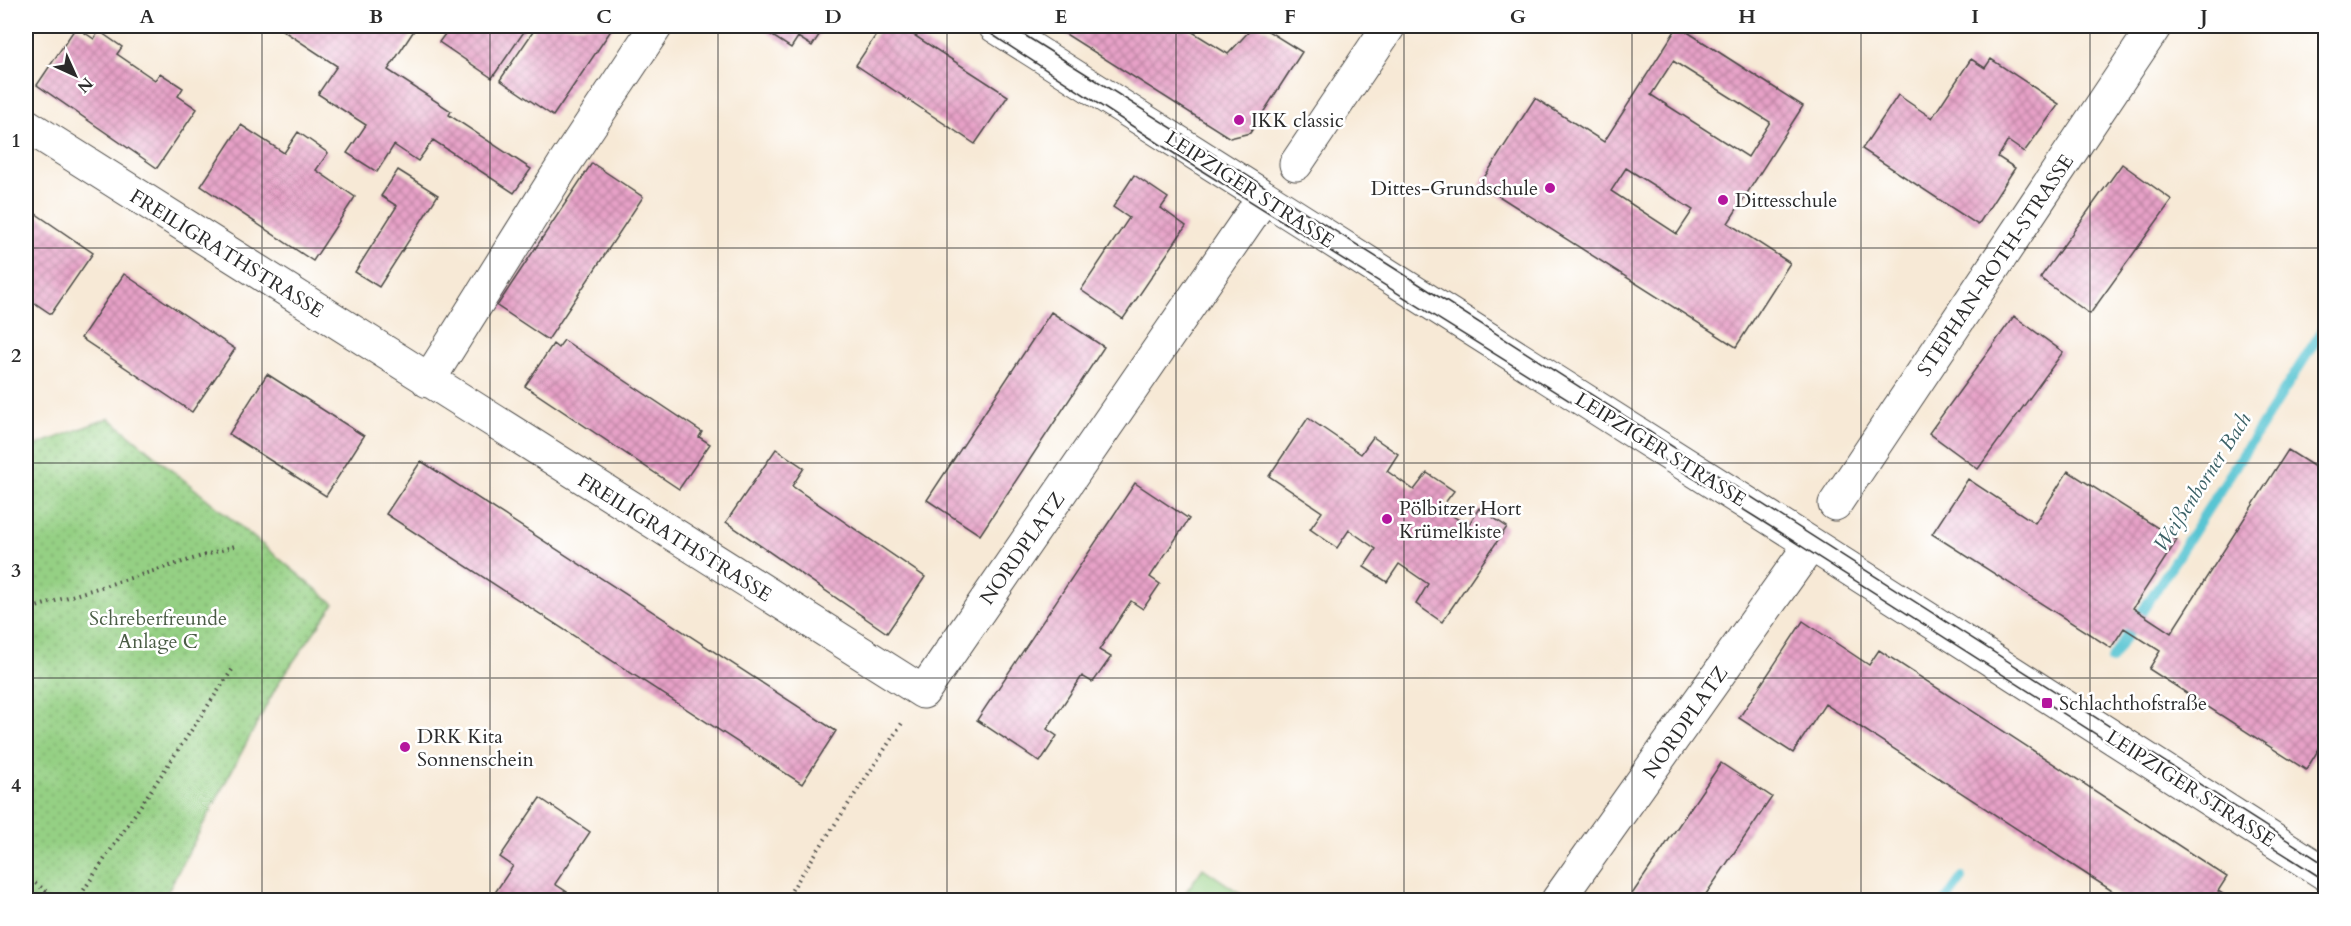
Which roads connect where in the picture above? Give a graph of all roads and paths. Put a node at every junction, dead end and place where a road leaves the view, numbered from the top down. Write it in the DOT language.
graph roads {
  1 [pos="656,26"];
  2 [pos="995,26"];
  3 [pos="1389,26"];
  4 [pos="2155,26"];
  5 [pos="26,125"];
  6 [pos="1296,164"];
  7 [pos="1263,198"];
  8 [pos="428,381"];
  9 [pos="1835,504"];
  10 [pos="1811,544"];
  11 [pos="238,545"];
  12 [pos="26,610"];
  13 [pos="234,667"];
  14 [pos="922,692"];
  15 [pos="2325,874"];
  16 [pos="26,876"];
  17 [pos="58,900"];
  18 [pos="77,900"];
  19 [pos="785,900"];
  20 [pos="1558,900"];
  1 -- 8 [label="street"];
  2 -- 7 [label="street, LEIPZIGER STRASSE"];
  3 -- 6 [label="street"];
  4 -- 9 [label="street, STEPHAN-ROTH-STRASSE"];
  5 -- 8 [label="street, FREILIGRATHSTRASSE"];
  7 -- 10 [label="street, LEIPZIGER STRASSE"];
  7 -- 14 [label="street, NORDPLATZ"];
  8 -- 14 [label="street, FREILIGRATHSTRASSE"];
  10 -- 15 [label="street, LEIPZIGER STRASSE"];
  10 -- 20 [label="street, NORDPLATZ"];
  11 -- 12 [label="path"];
  13 -- 18 [label="path"];
  14 -- 19 [label="path"];
  16 -- 17 [label="path"];
}
